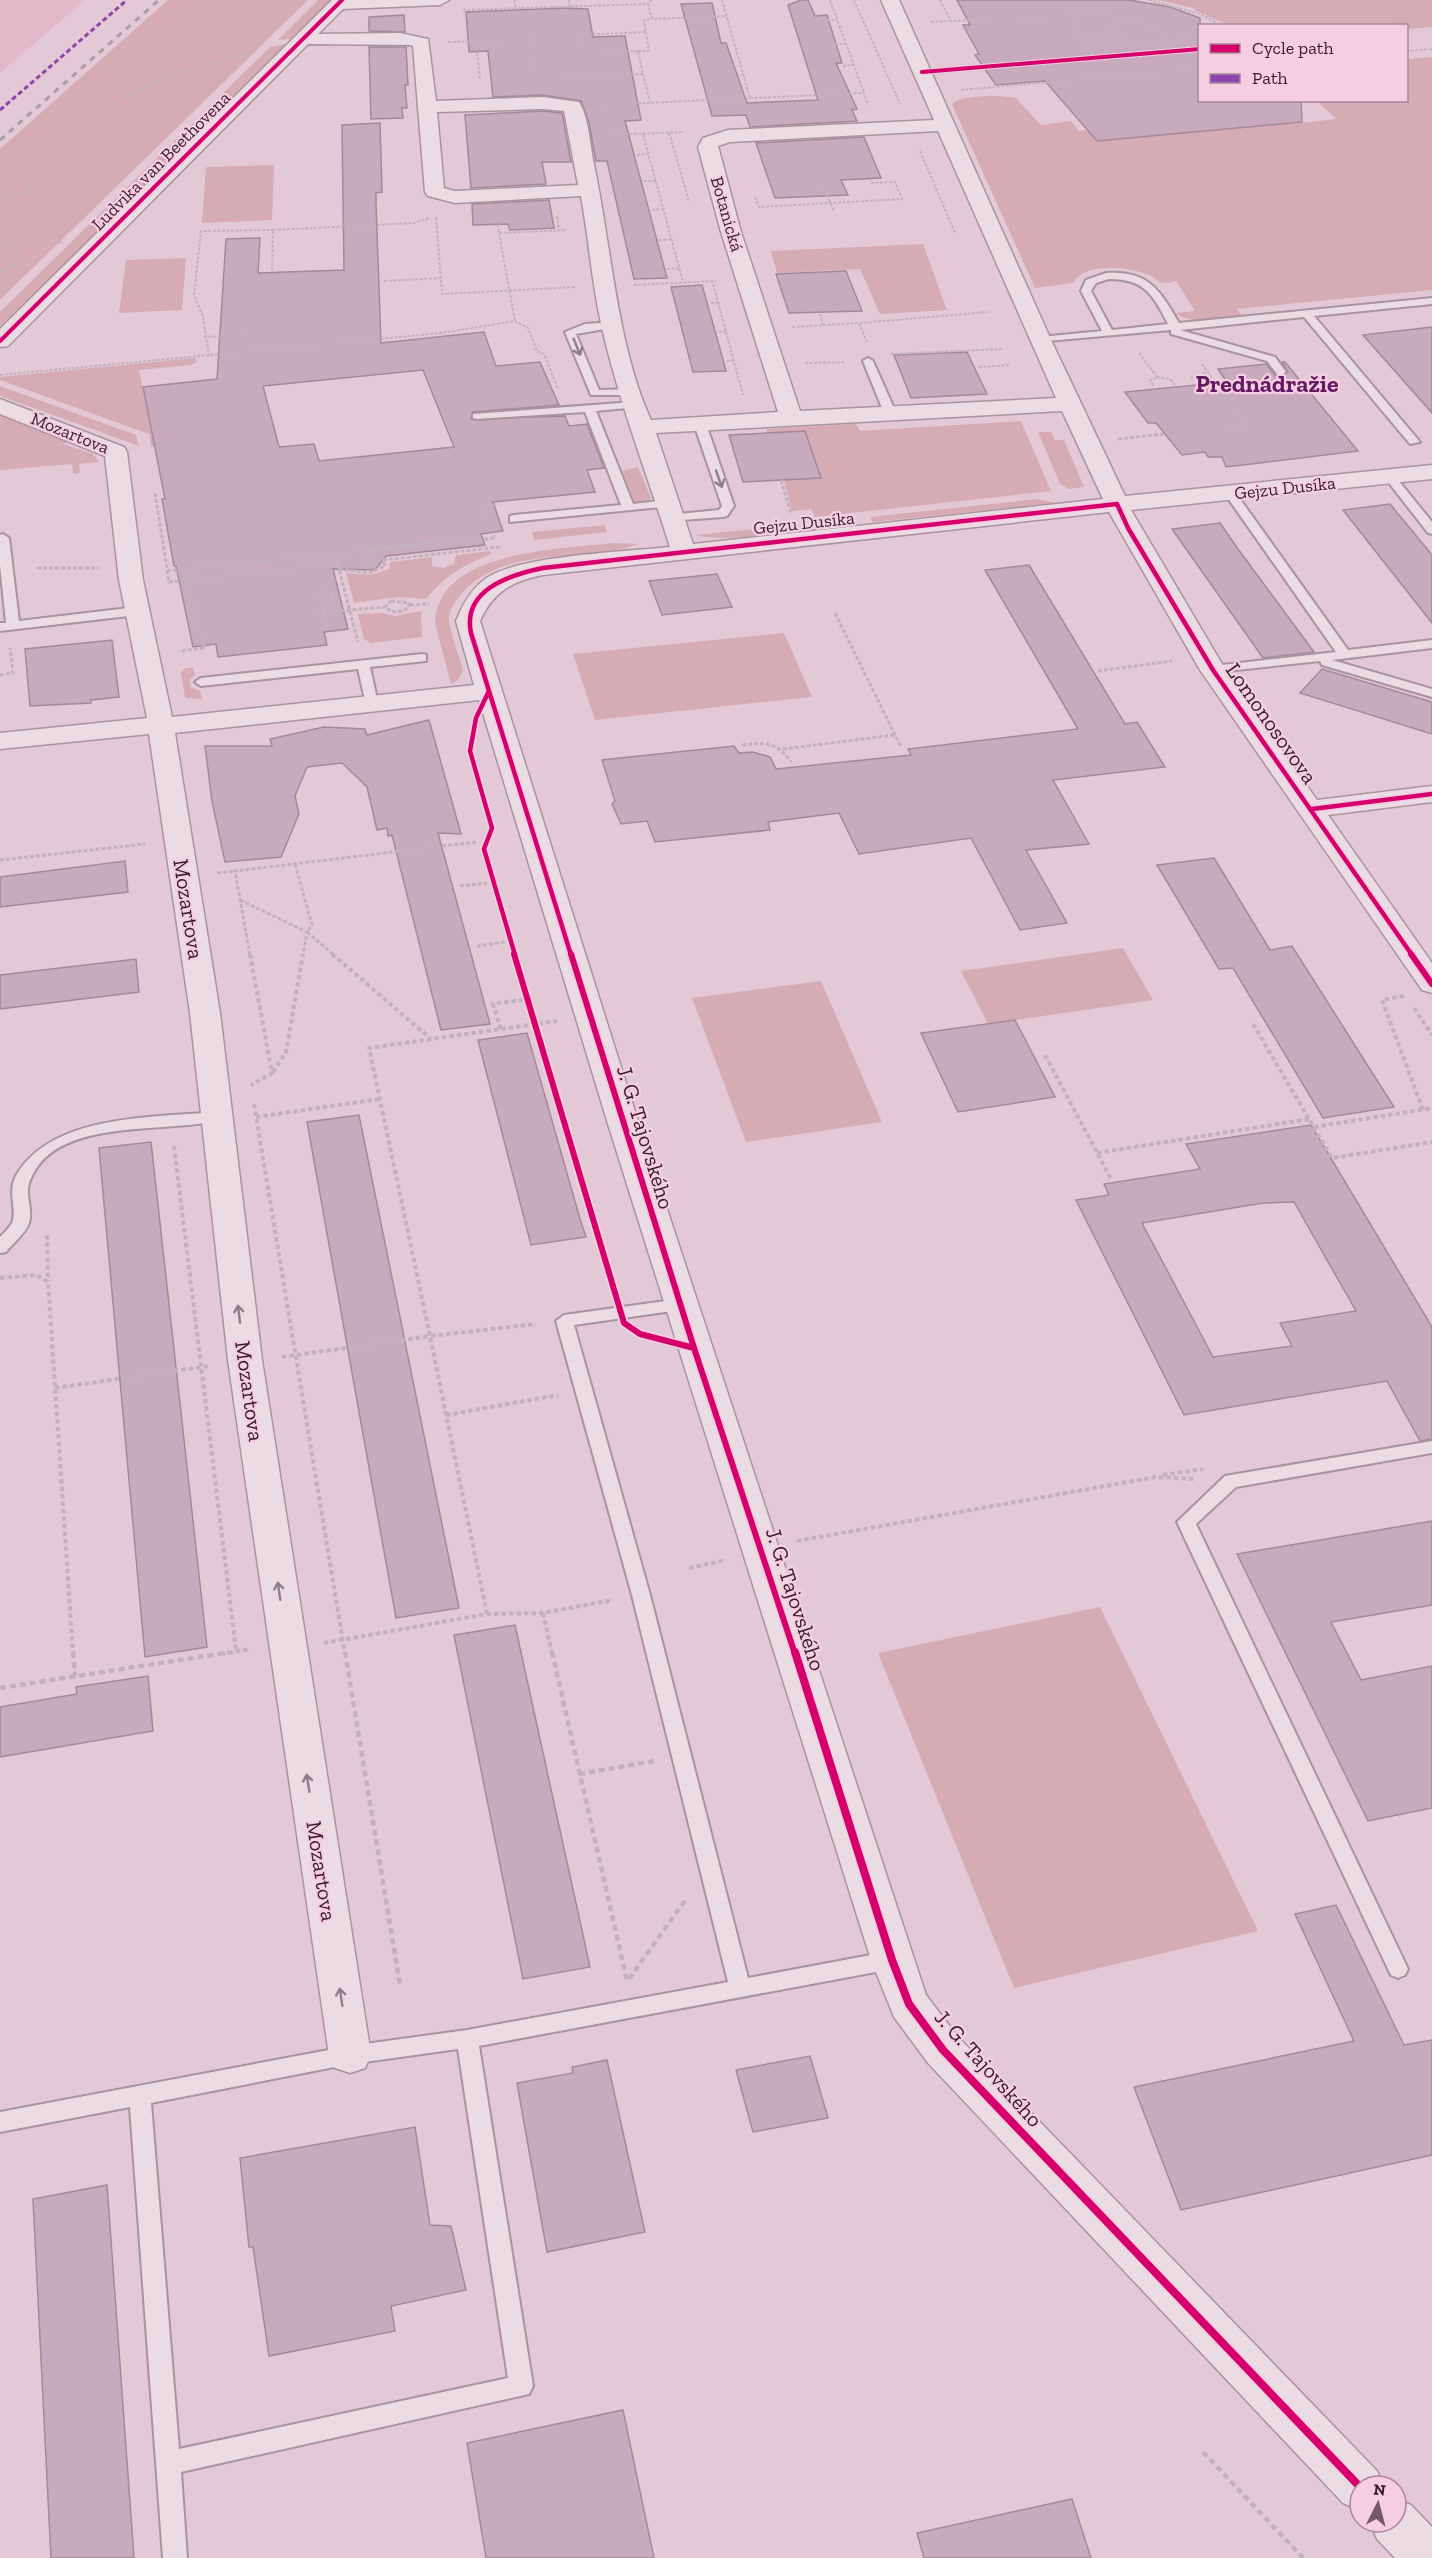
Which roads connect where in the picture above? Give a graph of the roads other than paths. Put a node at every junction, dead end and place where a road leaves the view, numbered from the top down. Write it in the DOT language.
graph roads {
  1 [pos="440,0"];
  2 [pos="890,0"];
  3 [pos="340,2"];
  4 [pos="306,39"];
  5 [pos="427,107"];
  6 [pos="946,124"];
  7 [pos="587,190"];
  8 [pos="1432,302"];
  9 [pos="1307,314"];
  10 [pos="612,325"];
  11 [pos="1171,329"];
  12 [pos="1109,334"];
  13 [pos="1041,340"];
  14 [pos="0,341"];
  15 [pos="870,358"];
  16 [pos="1281,372"];
  17 [pos="631,399"];
  18 [pos="1071,404"];
  19 [pos="0,406"];
  20 [pos="590,409"];
  21 [pos="890,413"];
  22 [pos="477,416"];
  23 [pos="791,418"];
  24 [pos="700,424"];
  25 [pos="643,427"];
  26 [pos="1414,442"];
  27 [pos="1432,472"];
  28 [pos="1390,477"];
  29 [pos="1231,494"];
  30 [pos="1117,504"];
  31 [pos="628,507"];
  32 [pos="669,511"];
  33 [pos="514,519"];
  34 [pos="1432,530"];
  35 [pos="3,538"];
  36 [pos="684,552"];
  37 [pos="496,582"];
  38 [pos="137,611"];
  39 [pos="7,626"];
  40 [pos="1432,644"];
  41 [pos="1346,656"];
  42 [pos="422,658"];
  43 [pos="1317,659"];
  44 [pos="363,665"];
  45 [pos="1213,670"];
  46 [pos="201,682"];
  47 [pos="489,691"];
  48 [pos="1432,693"];
  49 [pos="372,704"];
  50 [pos="161,725"];
  51 [pos="0,741"];
  52 [pos="1432,794"];
  53 [pos="1312,809"];
  54 [pos="1432,984"];
  55 [pos="215,1117"];
  56 [pos="0,1248"];
  57 [pos="680,1305"];
  58 [pos="1432,1447"];
  59 [pos="892,1960"];
  60 [pos="1398,1969"];
  61 [pos="740,1989"];
  62 [pos="467,2039"];
  63 [pos="350,2055"];
  64 [pos="140,2096"];
  65 [pos="0,2122"];
  66 [pos="168,2463"];
  67 [pos="1348,2474"];
  68 [pos="1405,2534"];
  69 [pos="175,2558"];
  70 [pos="1428,2558"];
  1 -- 3 [label="street, Ludvika van Beethovena"];
  2 -- 6 [label="street"];
  3 -- 4 [label="street, Ludvika van Beethovena"];
  4 -- 5 [label="street"];
  4 -- 14 [label="street, Ludvika van Beethovena"];
  5 -- 7 [label="street"];
  5 -- 7 [label="street"];
  6 -- 13 [label="street"];
  6 -- 23 [label="street, Botanická"];
  7 -- 10 [label="street"];
  8 -- 9 [label="lane"];
  9 -- 11 [label="lane"];
  9 -- 26 [label="lane"];
  10 -- 17 [label="street"];
  10 -- 17 [label="lane, one-way"];
  11 -- 12 [label="lane"];
  11 -- 12 [label="lane"];
  11 -- 16 [label="lane"];
  12 -- 13 [label="lane"];
  13 -- 18 [label="street"];
  15 -- 21 [label="lane"];
  17 -- 20 [label="lane"];
  17 -- 25 [label="street"];
  18 -- 21 [label="street"];
  18 -- 30 [label="street"];
  19 -- 38 [label="street, Mozartova"];
  20 -- 22 [label="lane"];
  20 -- 31 [label="lane"];
  21 -- 23 [label="street"];
  23 -- 24 [label="street"];
  24 -- 25 [label="street"];
  24 -- 32 [label="lane, one-way"];
  25 -- 32 [label="street"];
  27 -- 28 [label="street, Gejzu Dusíka"];
  28 -- 29 [label="street, Gejzu Dusíka"];
  28 -- 34 [label="lane"];
  29 -- 30 [label="street, Gejzu Dusíka"];
  29 -- 41 [label="lane"];
  30 -- 36 [label="street, Gejzu Dusíka"];
  30 -- 45 [label="street, Lomonosovova"];
  31 -- 32 [label="lane"];
  31 -- 33 [label="lane"];
  32 -- 36 [label="street"];
  35 -- 39 [label="lane"];
  36 -- 37 [label="street, Gejzu Dusíka"];
  37 -- 47 [label="street, J. G. Tajovského"];
  38 -- 39 [label="lane"];
  38 -- 50 [label="street, Mozartova"];
  40 -- 41 [label="lane"];
  41 -- 43 [label="lane"];
  42 -- 44 [label="lane"];
  43 -- 45 [label="lane"];
  43 -- 48 [label="lane"];
  44 -- 46 [label="lane"];
  44 -- 49 [label="lane"];
  45 -- 53 [label="street, Lomonosovova"];
  47 -- 49 [label="street"];
  47 -- 57 [label="street, J. G. Tajovského"];
  49 -- 50 [label="street"];
  50 -- 51 [label="street"];
  50 -- 55 [label="street, Mozartova"];
  52 -- 53 [label="street"];
  53 -- 54 [label="street, Lomonosovova"];
  55 -- 56 [label="lane"];
  63 -- 55 [label="street, Mozartova, one-way"];
  57 -- 59 [label="street, J. G. Tajovského"];
  57 -- 61 [label="lane"];
  58 -- 60 [label="lane"];
  59 -- 61 [label="lane"];
  59 -- 67 [label="street, J. G. Tajovského"];
  61 -- 62 [label="lane"];
  62 -- 63 [label="lane"];
  62 -- 66 [label="lane"];
  63 -- 64 [label="lane"];
  64 -- 65 [label="lane"];
  64 -- 66 [label="lane"];
  66 -- 69 [label="lane"];
  68 -- 70 [label="street"];
}
